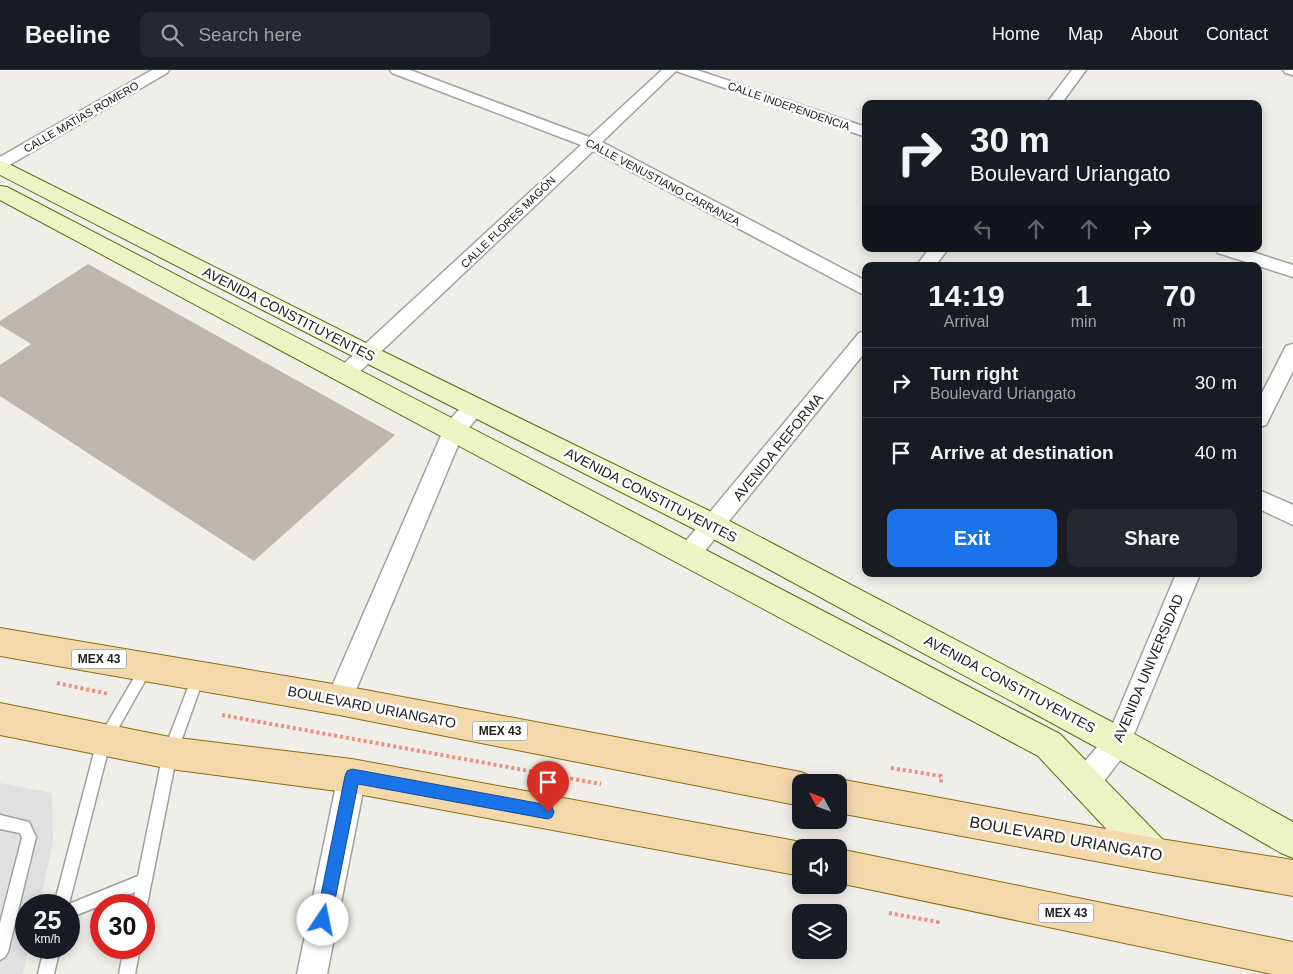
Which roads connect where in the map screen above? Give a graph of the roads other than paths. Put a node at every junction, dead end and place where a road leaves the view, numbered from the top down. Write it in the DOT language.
graph roads {
  1 [pos="162,70"];
  2 [pos="397,70"];
  3 [pos="670,70"];
  4 [pos="683,70"];
  5 [pos="1079,70"];
  6 [pos="1056,100"];
  7 [pos="862,131"];
  8 [pos="591,143"];
  9 [pos="0,165"];
  10 [pos="0,192"];
  11 [pos="937,252"];
  12 [pos="1233,252"];
  13 [pos="928,262"];
  14 [pos="1293,271"];
  15 [pos="862,287"];
  16 [pos="862,343"];
  17 [pos="1293,352"];
  18 [pos="368,354"];
  19 [pos="346,374"];
  20 [pos="476,407"];
  21 [pos="1262,412"];
  22 [pos="453,430"];
  23 [pos="1262,500"];
  24 [pos="1293,516"];
  25 [pos="714,526"];
  26 [pos="688,554"];
  27 [pos="1187,577"];
  28 [pos="0,642"];
  29 [pos="147,667"];
  30 [pos="198,676"];
  31 [pos="339,700"];
  32 [pos="0,719"];
  33 [pos="104,741"];
  34 [pos="1118,742"];
  35 [pos="170,753"];
  36 [pos="352,776"];
  37 [pos="1085,783"];
  38 [pos="792,787"];
  39 [pos="848,798"];
  40 [pos="0,822"];
  41 [pos="1293,841"];
  42 [pos="1154,855"];
  43 [pos="792,858"];
  44 [pos="847,868"];
  45 [pos="1293,878"];
  46 [pos="144,882"];
  47 [pos="64,894"];
  48 [pos="142,894"];
  49 [pos="80,907"];
  50 [pos="0,952"];
  51 [pos="49,959"];
  52 [pos="130,959"];
  53 [pos="1293,960"];
  54 [pos="46,974"];
  55 [pos="127,974"];
  56 [pos="312,974"];
  1 -- 9 [label="street, CALLE MATÍAS ROMERO"];
  2 -- 8 [label="street, CALLE VENUSTIANO CARRANZA"];
  3 -- 8 [label="street, CALLE FLORES MAGÓN"];
  4 -- 7 [label="street, CALLE INDEPENDENCIA"];
  5 -- 6 [label="street"];
  8 -- 15 [label="street, CALLE VENUSTIANO CARRANZA"];
  8 -- 18 [label="street, CALLE FLORES MAGÓN"];
  9 -- 18 [label="street, AVENIDA CONSTITUYENTES"];
  10 -- 19 [label="street, AVENIDA CONSTITUYENTES"];
  11 -- 13 [label="street"];
  12 -- 14 [label="street"];
  16 -- 25 [label="street, AVENIDA REFORMA"];
  17 -- 21 [label="street"];
  18 -- 19 [label="street, CALLE FLORES MAGÓN"];
  18 -- 20 [label="street, AVENIDA CONSTITUYENTES"];
  19 -- 22 [label="street, AVENIDA CONSTITUYENTES"];
  20 -- 22 [label="street"];
  20 -- 25 [label="street, AVENIDA CONSTITUYENTES"];
  22 -- 26 [label="street, AVENIDA CONSTITUYENTES"];
  22 -- 31 [label="street"];
  23 -- 24 [label="street"];
  25 -- 26 [label="street, AVENIDA REFORMA"];
  25 -- 34 [label="street, AVENIDA CONSTITUYENTES"];
  26 -- 37 [label="street, AVENIDA CONSTITUYENTES"];
  27 -- 34 [label="street, AVENIDA UNIVERSIDAD"];
  28 -- 29 [label="main road, BOULEVARD URIANGATO / MEX 43"];
  29 -- 30 [label="main road, BOULEVARD URIANGATO / MEX 43"];
  29 -- 33 [label="lane"];
  30 -- 31 [label="main road, BOULEVARD URIANGATO / MEX 43"];
  30 -- 35 [label="lane"];
  31 -- 38 [label="main road, BOULEVARD URIANGATO / MEX 43"];
  32 -- 33 [label="main road"];
  33 -- 35 [label="main road"];
  33 -- 47 [label="lane"];
  34 -- 37 [label="street, AVENIDA UNIVERSIDAD"];
  34 -- 41 [label="street, AVENIDA CONSTITUYENTES"];
  35 -- 36 [label="main road"];
  35 -- 46 [label="lane"];
  36 -- 43 [label="main road"];
  36 -- 56 [label="street"];
  37 -- 42 [label="street, AVENIDA CONSTITUYENTES"];
  39 -- 42 [label="main road, BOULEVARD URIANGATO"];
  40 -- 50 [label="lane"];
  42 -- 45 [label="main road, BOULEVARD URIANGATO"];
  44 -- 53 [label="main road, MEX 43"];
  46 -- 48 [label="lane"];
  46 -- 49 [label="lane"];
  51 -- 54 [label="lane"];
  52 -- 55 [label="lane"];
}
